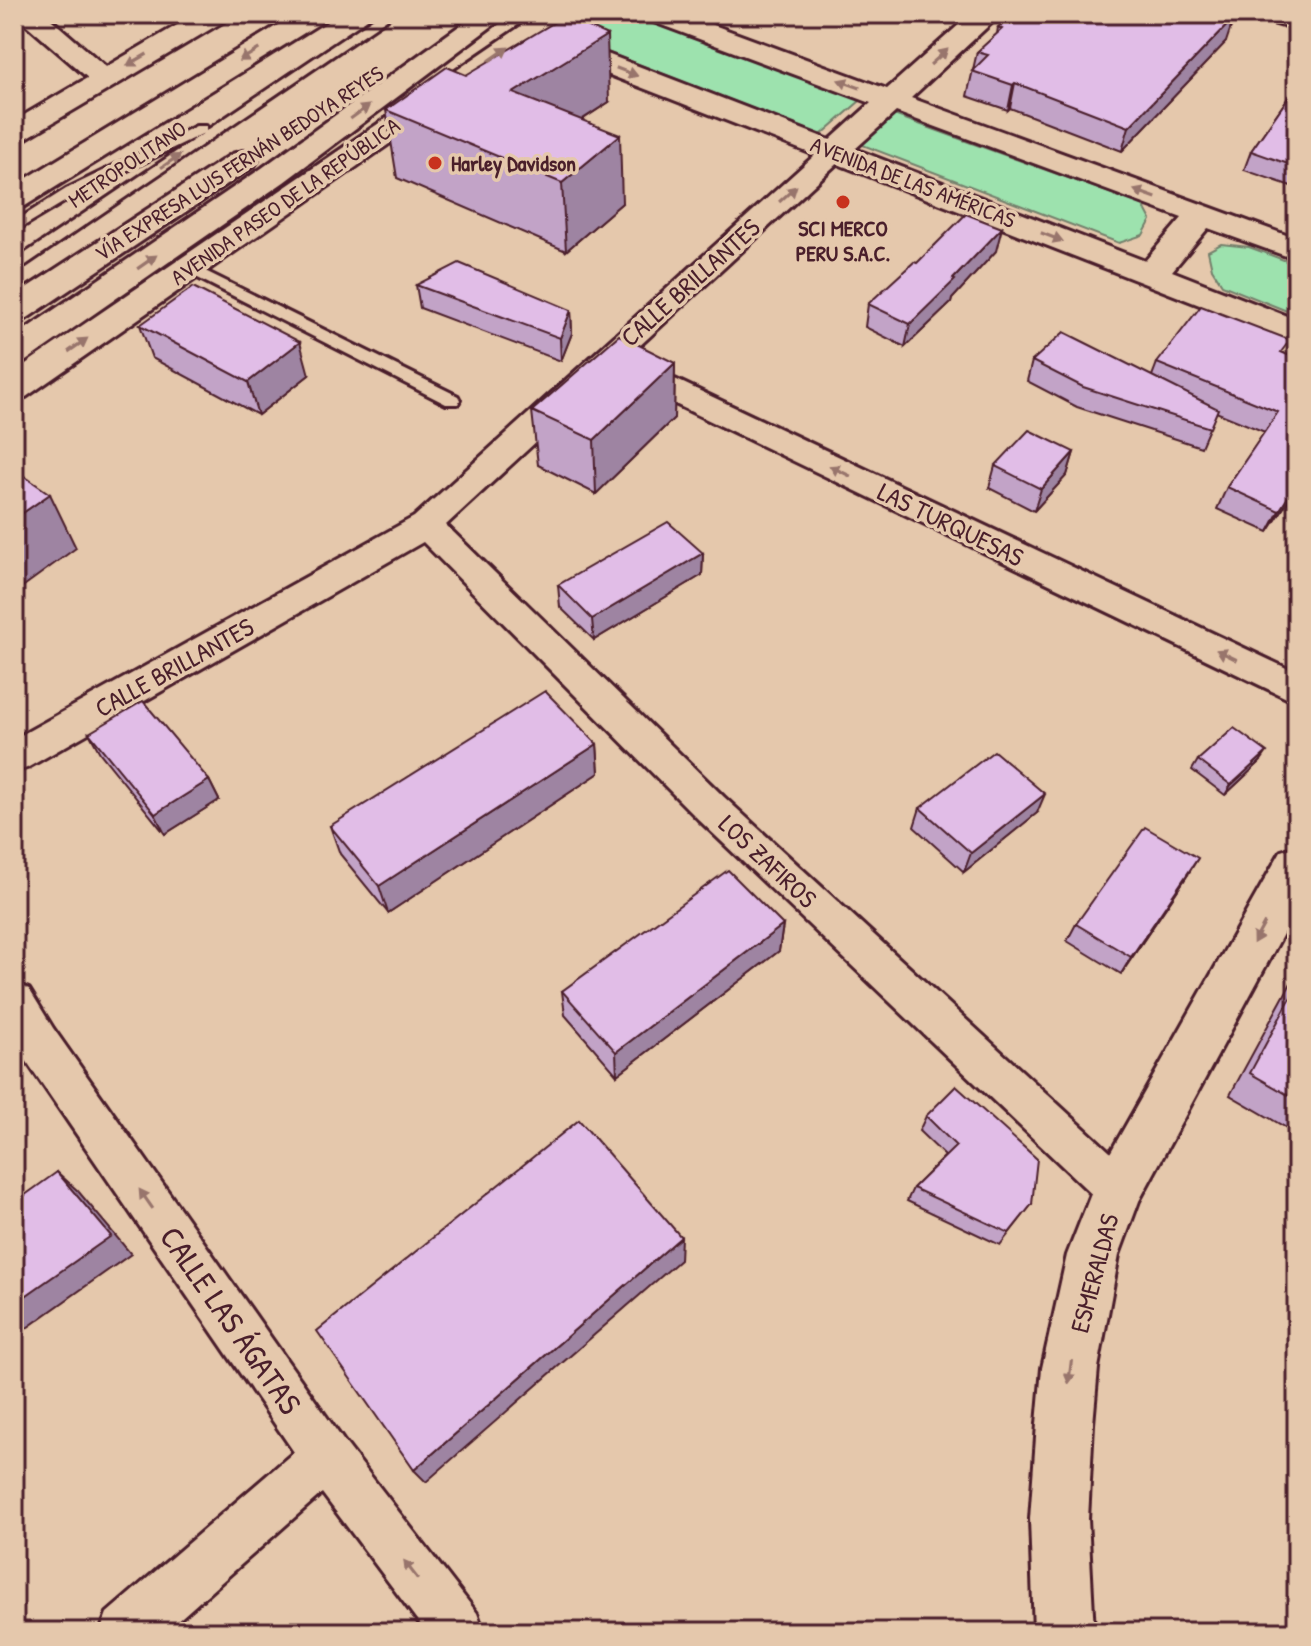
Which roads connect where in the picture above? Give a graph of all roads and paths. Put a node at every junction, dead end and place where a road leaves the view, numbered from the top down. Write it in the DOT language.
graph roads {
  1 [pos="28,14"];
  2 [pos="216,14"];
  3 [pos="269,14"];
  4 [pos="315,14"];
  5 [pos="388,14"];
  6 [pos="464,14"];
  7 [pos="494,14"];
  8 [pos="557,14"];
  9 [pos="658,14"];
  10 [pos="987,14"];
  11 [pos="1267,14"];
  12 [pos="1297,23"];
  13 [pos="529,33"];
  14 [pos="106,79"];
  15 [pos="265,98"];
  16 [pos="892,100"];
  17 [pos="14,133"];
  18 [pos="834,152"];
  19 [pos="14,170"];
  20 [pos="14,199"];
  21 [pos="1202,215"];
  22 [pos="14,228"];
  23 [pos="1297,250"];
  24 [pos="14,268"];
  25 [pos="189,268"];
  26 [pos="1151,275"];
  27 [pos="14,311"];
  28 [pos="1297,332"];
  29 [pos="14,353"];
  30 [pos="605,359"];
  31 [pos="14,389"];
  32 [pos="452,400"];
  33 [pos="426,525"];
  34 [pos="1297,689"];
  35 [pos="14,757"];
  36 [pos="1297,865"];
  37 [pos="14,1002"];
  38 [pos="26,1051"];
  39 [pos="1118,1189"];
  40 [pos="326,1457"];
  41 [pos="126,1632"];
  42 [pos="458,1632"];
  43 [pos="1064,1632"];
  1 -- 14 [label="main road"];
  2 -- 14 [label="main road, one-way"];
  3 -- 19 [label="main road"];
  4 -- 20 [label="main road, one-way"];
  5 -- 15 [label="lane, METROPOLITANO"];
  6 -- 27 [label="main road, VÍA EXPRESA LUIS FERNÁN BEDOYA REYES"];
  29 -- 7 [label="main road, one-way"];
  8 -- 13 [label="main road, AVENIDA PASEO DE LA REPÚBLICA"];
  16 -- 9 [label="main road, one-way"];
  16 -- 10 [label="main road, CALLE BRILLANTES, one-way"];
  11 -- 12 [label="street"];
  13 -- 18 [label="main road, AVENIDA DE LAS AMÉRICAS, one-way"];
  25 -- 13 [label="main road, AVENIDA PASEO DE LA REPÚBLICA, one-way"];
  14 -- 17 [label="main road"];
  15 -- 22 [label="lane, METROPOLITANO"];
  24 -- 15 [label="lane, METROPOLITANO, one-way"];
  16 -- 18 [label="main road, CALLE BRILLANTES"];
  21 -- 16 [label="main road, one-way"];
  18 -- 26 [label="main road, AVENIDA DE LAS AMÉRICAS, one-way"];
  30 -- 18 [label="street, CALLE BRILLANTES, one-way"];
  21 -- 23 [label="main road"];
  21 -- 26 [label="main road"];
  31 -- 25 [label="main road, AVENIDA PASEO DE LA REPÚBLICA, one-way"];
  25 -- 32 [label="lane"];
  26 -- 28 [label="main road, AVENIDA DE LAS AMÉRICAS"];
  30 -- 33 [label="street, CALLE BRILLANTES"];
  34 -- 30 [label="street, LAS TURQUESAS, one-way"];
  33 -- 35 [label="street, CALLE BRILLANTES"];
  33 -- 39 [label="street, LOS ZAFIROS"];
  36 -- 39 [label="main road, ESMERALDAS, one-way"];
  37 -- 38 [label="street, CALLE LAS ÁGATAS"];
  40 -- 38 [label="street, CALLE LAS ÁGATAS, one-way"];
  39 -- 43 [label="main road, ESMERALDAS, one-way"];
  40 -- 41 [label="street"];
  42 -- 40 [label="street, CALLE LAS ÁGATAS, one-way"];
}
